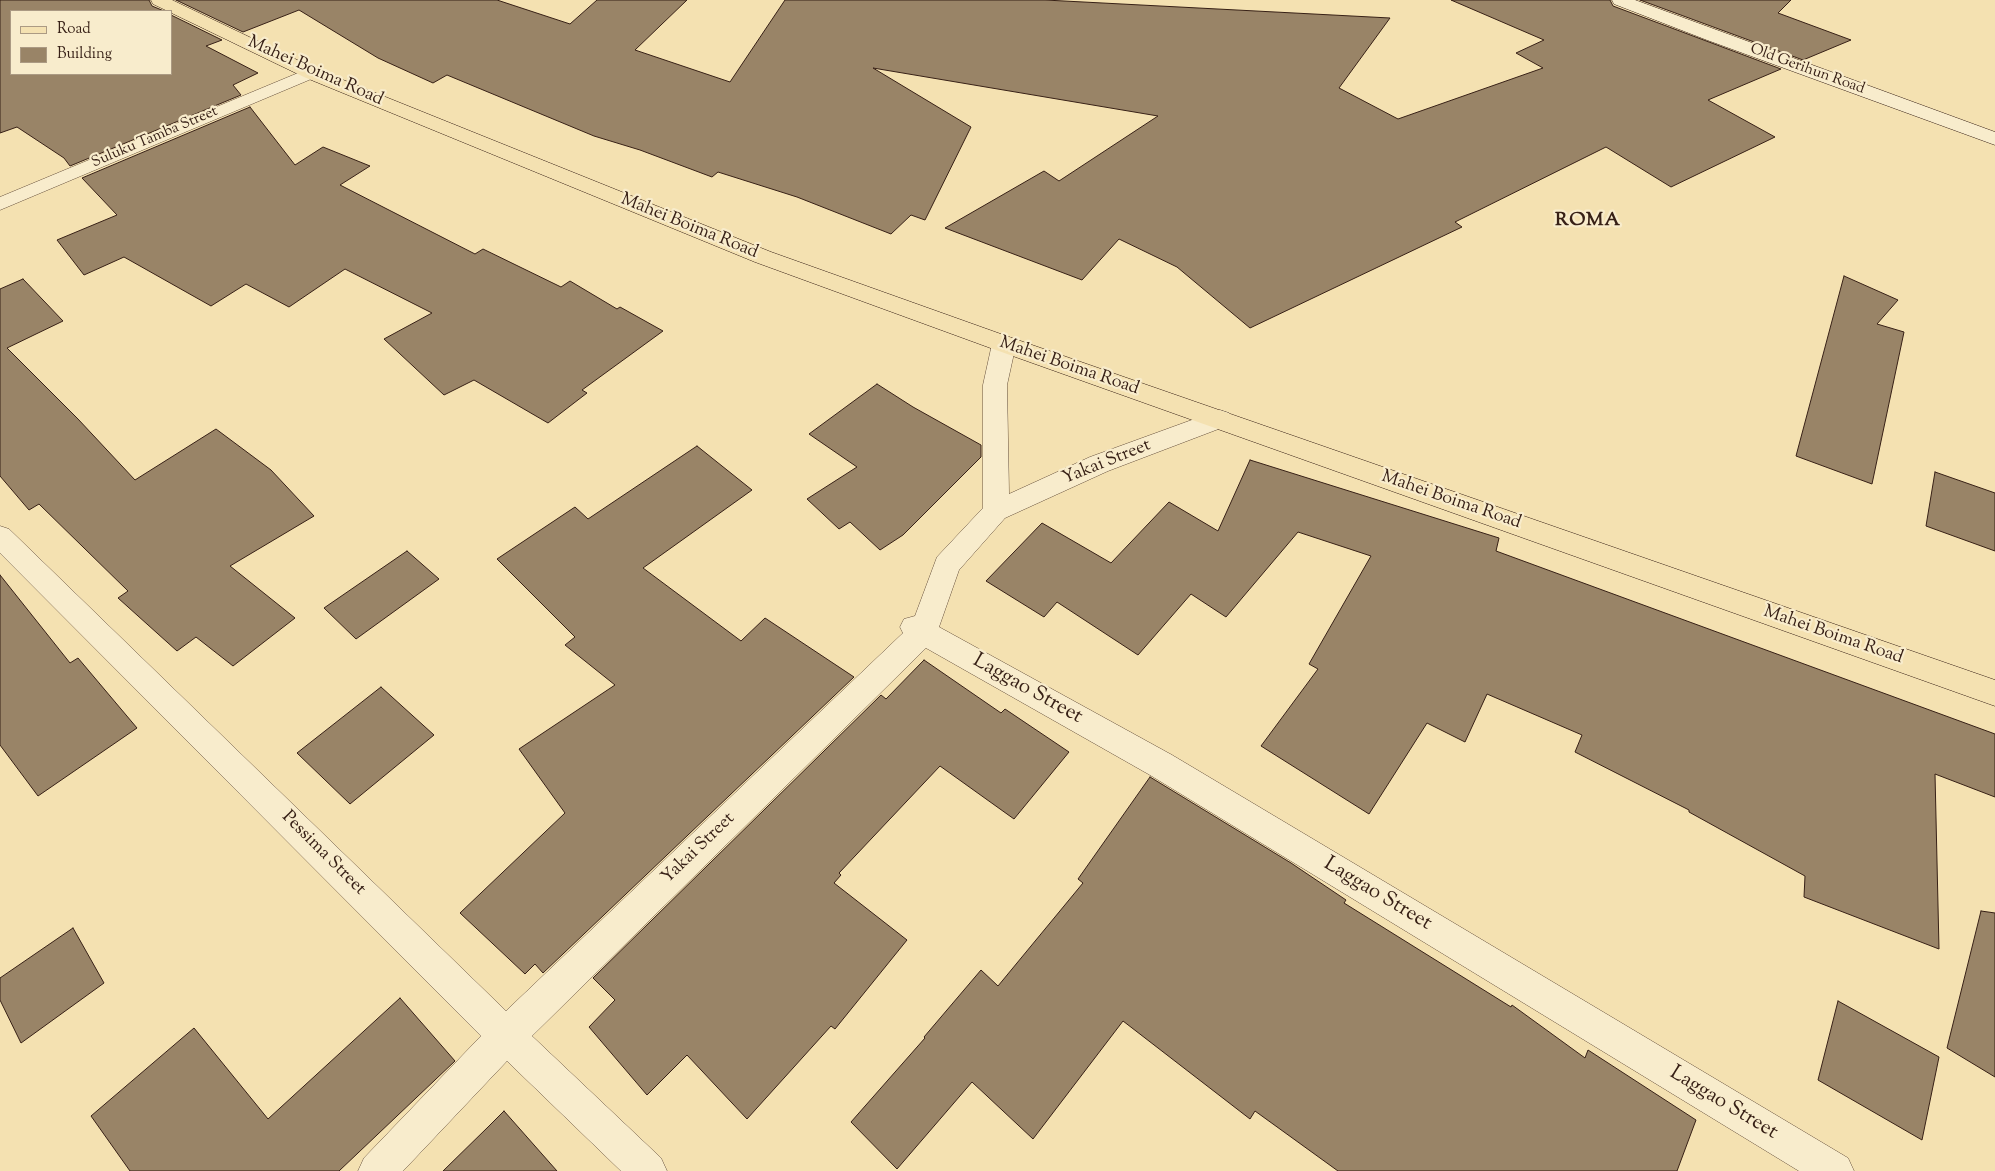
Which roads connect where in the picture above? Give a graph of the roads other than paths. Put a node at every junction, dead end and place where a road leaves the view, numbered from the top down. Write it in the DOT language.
graph roads {
  1 [pos="160,0"];
  2 [pos="1620,0"];
  3 [pos="310,73"];
  4 [pos="1995,139"];
  5 [pos="0,204"];
  6 [pos="1004,344"];
  7 [pos="1220,419"];
  8 [pos="996,511"];
  9 [pos="0,536"];
  10 [pos="918,630"];
  11 [pos="1995,693"];
  12 [pos="506,1036"];
  13 [pos="377,1171"];
  14 [pos="648,1171"];
  15 [pos="1835,1171"];
  1 -- 3 [label="main road, Mahei Boima Road"];
  2 -- 4 [label="street, Old Gerihun Road"];
  3 -- 5 [label="street, Suluku Tamba Street"];
  3 -- 6 [label="main road, Mahei Boima Road"];
  6 -- 7 [label="main road, Mahei Boima Road"];
  6 -- 8 [label="street"];
  7 -- 8 [label="street, Yakai Street"];
  7 -- 11 [label="main road, Mahei Boima Road"];
  8 -- 10 [label="street, Yakai Street"];
  9 -- 12 [label="street, Pessima Street"];
  10 -- 12 [label="street, Yakai Street"];
  10 -- 15 [label="street, Laggao Street"];
  12 -- 13 [label="street, Yakai Street"];
  12 -- 14 [label="street, Pessima Street"];
}
